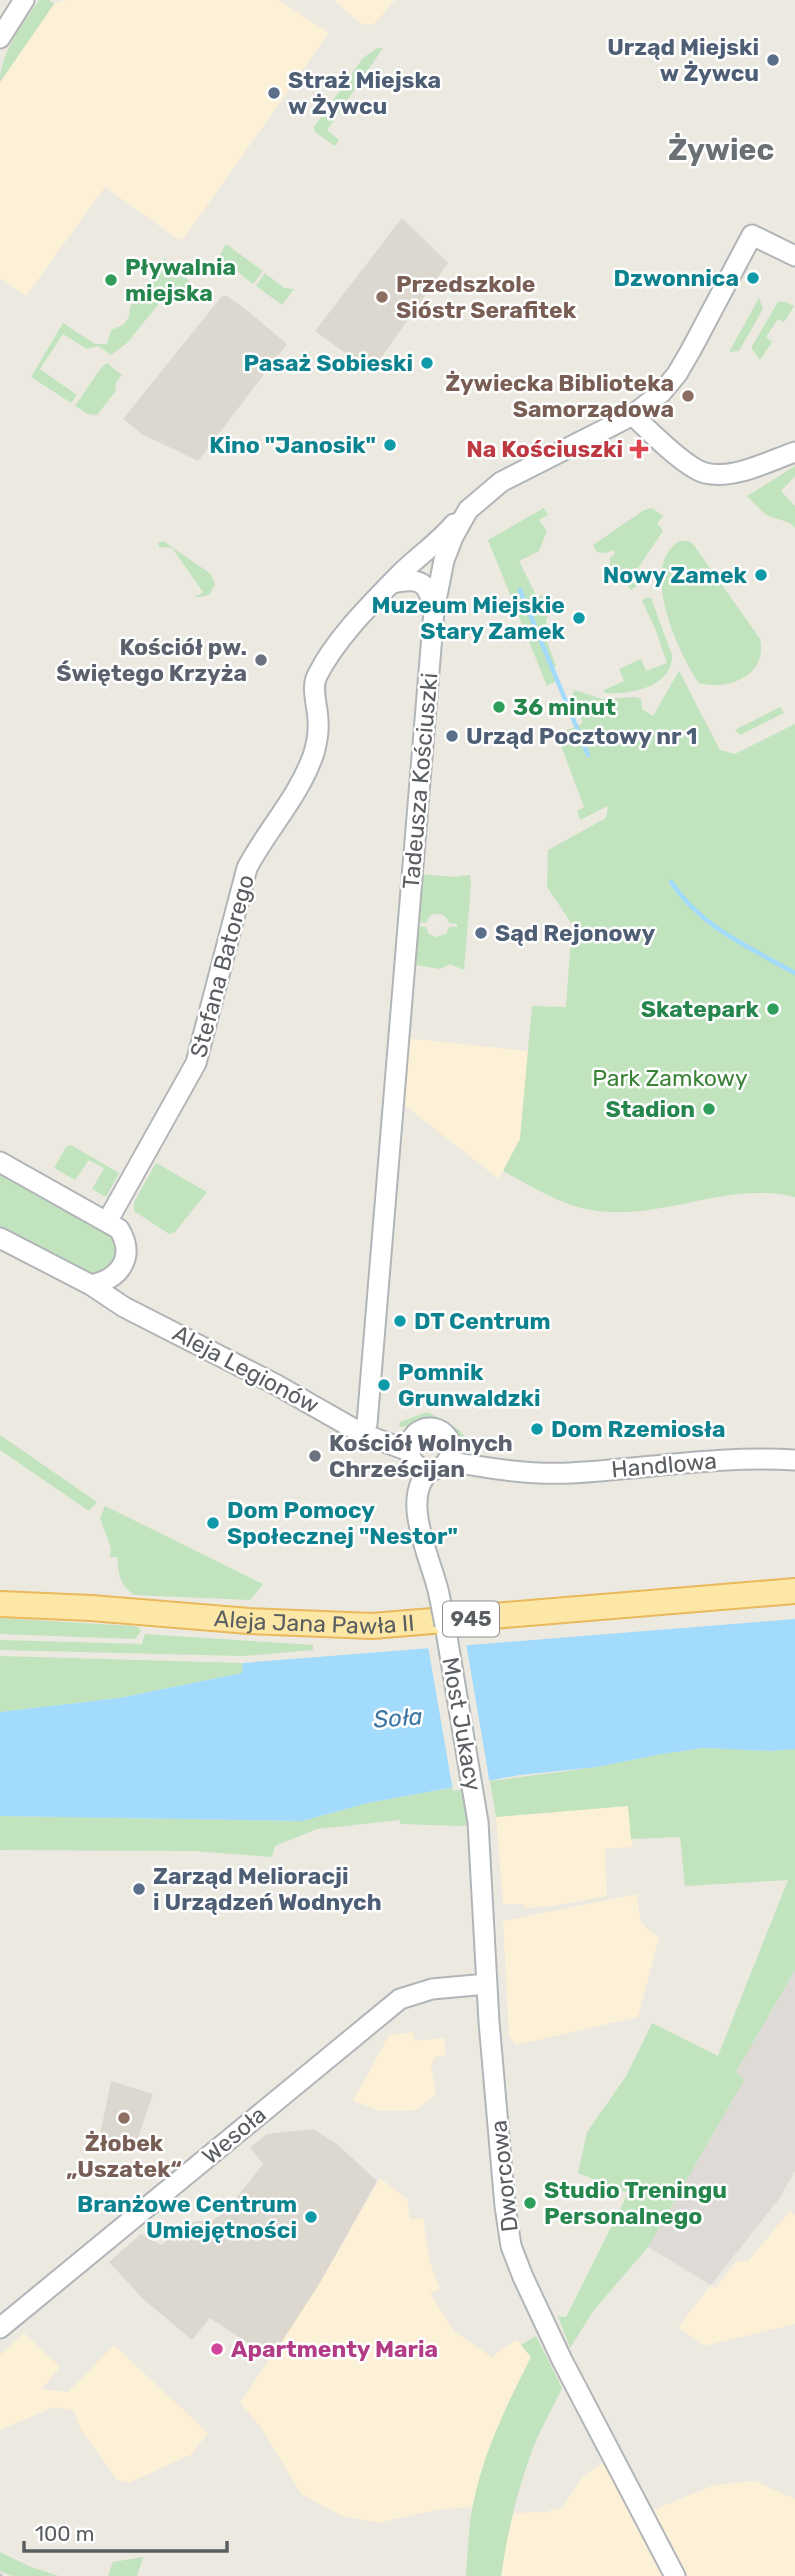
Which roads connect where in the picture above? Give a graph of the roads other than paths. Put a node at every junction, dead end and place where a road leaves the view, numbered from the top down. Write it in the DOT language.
graph roads {
  1 [pos="24,0"];
  2 [pos="0,38"];
  3 [pos="795,256"];
  4 [pos="633,415"];
  5 [pos="795,452"];
  6 [pos="465,514"];
  7 [pos="393,583"];
  8 [pos="434,611"];
  9 [pos="0,1162"];
  10 [pos="107,1222"];
  11 [pos="0,1238"];
  12 [pos="112,1278"];
  13 [pos="91,1285"];
  14 [pos="150,1319"];
  15 [pos="342,1421"];
  16 [pos="368,1424"];
  17 [pos="411,1448"];
  18 [pos="443,1459"];
  19 [pos="795,1460"];
  20 [pos="420,1534"];
  21 [pos="795,1591"];
  22 [pos="0,1604"];
  23 [pos="478,1822"];
  24 [pos="487,1984"];
  25 [pos="0,2328"];
  26 [pos="675,2576"];
  1 -- 2 [label="street"];
  3 -- 4 [label="street, Tadeusza Kościuszki"];
  4 -- 5 [label="street"];
  4 -- 6 [label="street, Tadeusza Kościuszki"];
  6 -- 7 [label="street, Stefana Batorego"];
  6 -- 8 [label="street, Tadeusza Kościuszki"];
  7 -- 8 [label="street"];
  7 -- 10 [label="street, Stefana Batorego"];
  8 -- 16 [label="street, Tadeusza Kościuszki"];
  9 -- 10 [label="street"];
  10 -- 12 [label="street"];
  11 -- 13 [label="street, Aleja Legionów"];
  12 -- 13 [label="street"];
  12 -- 14 [label="street, Aleja Legionów"];
  13 -- 14 [label="street, Aleja Legionów"];
  14 -- 15 [label="street, Aleja Legionów"];
  15 -- 16 [label="street, Aleja Legionów"];
  15 -- 17 [label="street, Aleja Legionów"];
  16 -- 17 [label="street, Aleja Legionów"];
  17 -- 18 [label="street"];
  17 -- 18 [label="street"];
  17 -- 20 [label="street"];
  18 -- 19 [label="street, Handlowa"];
  18 -- 20 [label="street"];
  20 -- 23 [label="street, Most Jukacy, bridge"];
  21 -- 22 [label="main road, Aleja Jana Pawła II / 945"];
  23 -- 24 [label="street, Dworcowa"];
  24 -- 25 [label="street, Wesoła"];
  24 -- 26 [label="street, Dworcowa"];
}
